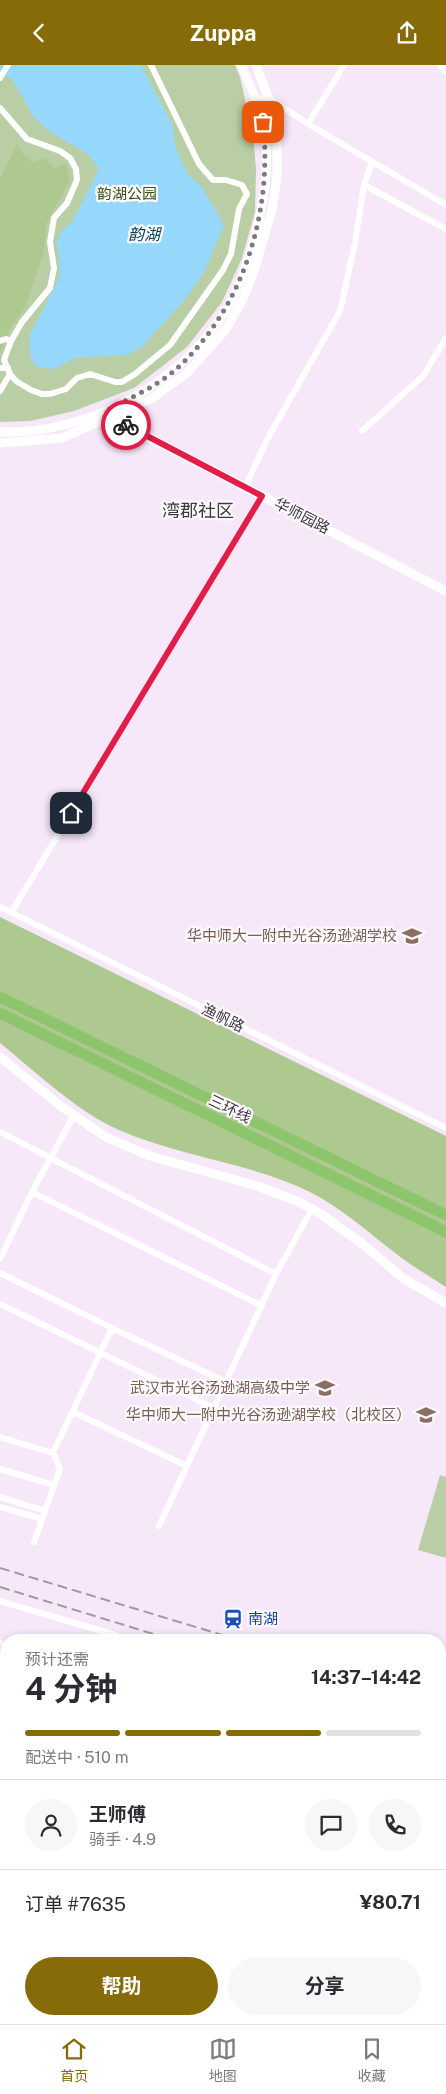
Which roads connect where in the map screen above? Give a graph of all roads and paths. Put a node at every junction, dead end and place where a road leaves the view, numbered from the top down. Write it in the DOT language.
graph roads {
  1 [pos="8,65"];
  2 [pos="151,65"];
  3 [pos="241,65"];
  4 [pos="256,65"];
  5 [pos="344,65"];
  6 [pos="440,65"];
  7 [pos="446,72"];
  8 [pos="0,78"];
  9 [pos="268,97"];
  10 [pos="256,101"];
  11 [pos="0,108"];
  12 [pos="308,124"];
  13 [pos="372,162"];
  14 [pos="364,185"];
  15 [pos="446,205"];
  16 [pos="446,229"];
  17 [pos="446,339"];
  18 [pos="0,341"];
  19 [pos="11,341"];
  20 [pos="0,368"];
  21 [pos="9,371"];
  22 [pos="0,391"];
  23 [pos="110,414"];
  24 [pos="362,431"];
  25 [pos="0,432"];
  26 [pos="0,443"];
  27 [pos="245,487"];
  28 [pos="262,496"];
  29 [pos="446,591"];
  30 [pos="0,907"];
  31 [pos="11,913"];
  32 [pos="0,997"];
  33 [pos="0,1013"];
  34 [pos="0,1057"];
  35 [pos="74,1115"];
  36 [pos="446,1128"];
  37 [pos="0,1131"];
  38 [pos="51,1156"];
  39 [pos="32,1192"];
  40 [pos="312,1209"];
  41 [pos="446,1215"];
  42 [pos="446,1232"];
  43 [pos="0,1259"];
  44 [pos="0,1273"];
  45 [pos="276,1274"];
  46 [pos="446,1303"];
  47 [pos="0,1304"];
  48 [pos="262,1306"];
  49 [pos="112,1328"];
  50 [pos="101,1353"];
  51 [pos="226,1382"];
  52 [pos="214,1408"];
  53 [pos="73,1411"];
  54 [pos="0,1437"];
  55 [pos="53,1453"];
  56 [pos="187,1466"];
  57 [pos="0,1469"];
  58 [pos="54,1485"];
  59 [pos="0,1497"];
  60 [pos="0,1507"];
  61 [pos="45,1511"];
  62 [pos="42,1519"];
  63 [pos="159,1525"];
  64 [pos="34,1542"];
  65 [pos="0,1601"];
  66 [pos="105,1632"];
  67 [pos="112,1634"];
  1 -- 8 [label="street"];
  2 -- 21 [label="street"];
  3 -- 10 [label="street"];
  4 -- 9 [label="street"];
  5 -- 12 [label="street"];
  6 -- 7 [label="street"];
  9 -- 10 [label="street"];
  9 -- 12 [label="street"];
  9 -- 23 [label="street"];
  10 -- 23 [label="street"];
  11 -- 19 [label="street"];
  12 -- 13 [label="street"];
  13 -- 14 [label="street"];
  13 -- 15 [label="street"];
  14 -- 16 [label="street"];
  14 -- 27 [label="street"];
  17 -- 24 [label="street"];
  18 -- 19 [label="street"];
  19 -- 21 [label="street"];
  20 -- 21 [label="street"];
  21 -- 22 [label="street"];
  23 -- 25 [label="street"];
  23 -- 26 [label="street"];
  23 -- 27 [label="street, 华师园路"];
  27 -- 28 [label="street, 华师园路"];
  28 -- 29 [label="street, 华师园路"];
  28 -- 31 [label="street"];
  30 -- 31 [label="street, 渔帆路"];
  31 -- 36 [label="street, 渔帆路"];
  32 -- 41 [label="highway, 三环线"];
  33 -- 42 [label="highway, 三环线"];
  34 -- 35 [label="street"];
  35 -- 38 [label="street"];
  35 -- 40 [label="street"];
  37 -- 38 [label="street"];
  38 -- 39 [label="street"];
  38 -- 45 [label="street"];
  39 -- 43 [label="street"];
  39 -- 48 [label="street"];
  40 -- 45 [label="street"];
  40 -- 46 [label="street"];
  44 -- 49 [label="street"];
  45 -- 48 [label="street"];
  47 -- 50 [label="street"];
  48 -- 51 [label="street"];
  49 -- 50 [label="street"];
  49 -- 51 [label="street"];
  50 -- 52 [label="street"];
  50 -- 53 [label="street"];
  51 -- 52 [label="street"];
  52 -- 56 [label="street"];
  53 -- 55 [label="street"];
  53 -- 56 [label="street"];
  54 -- 55 [label="street"];
  55 -- 58 [label="street"];
  56 -- 63 [label="street"];
  57 -- 58 [label="street"];
  58 -- 61 [label="street"];
  59 -- 61 [label="street"];
  60 -- 62 [label="street"];
  61 -- 62 [label="street"];
  62 -- 64 [label="street"];
  65 -- 66 [label="street"];
  66 -- 67 [label="street"];
}
